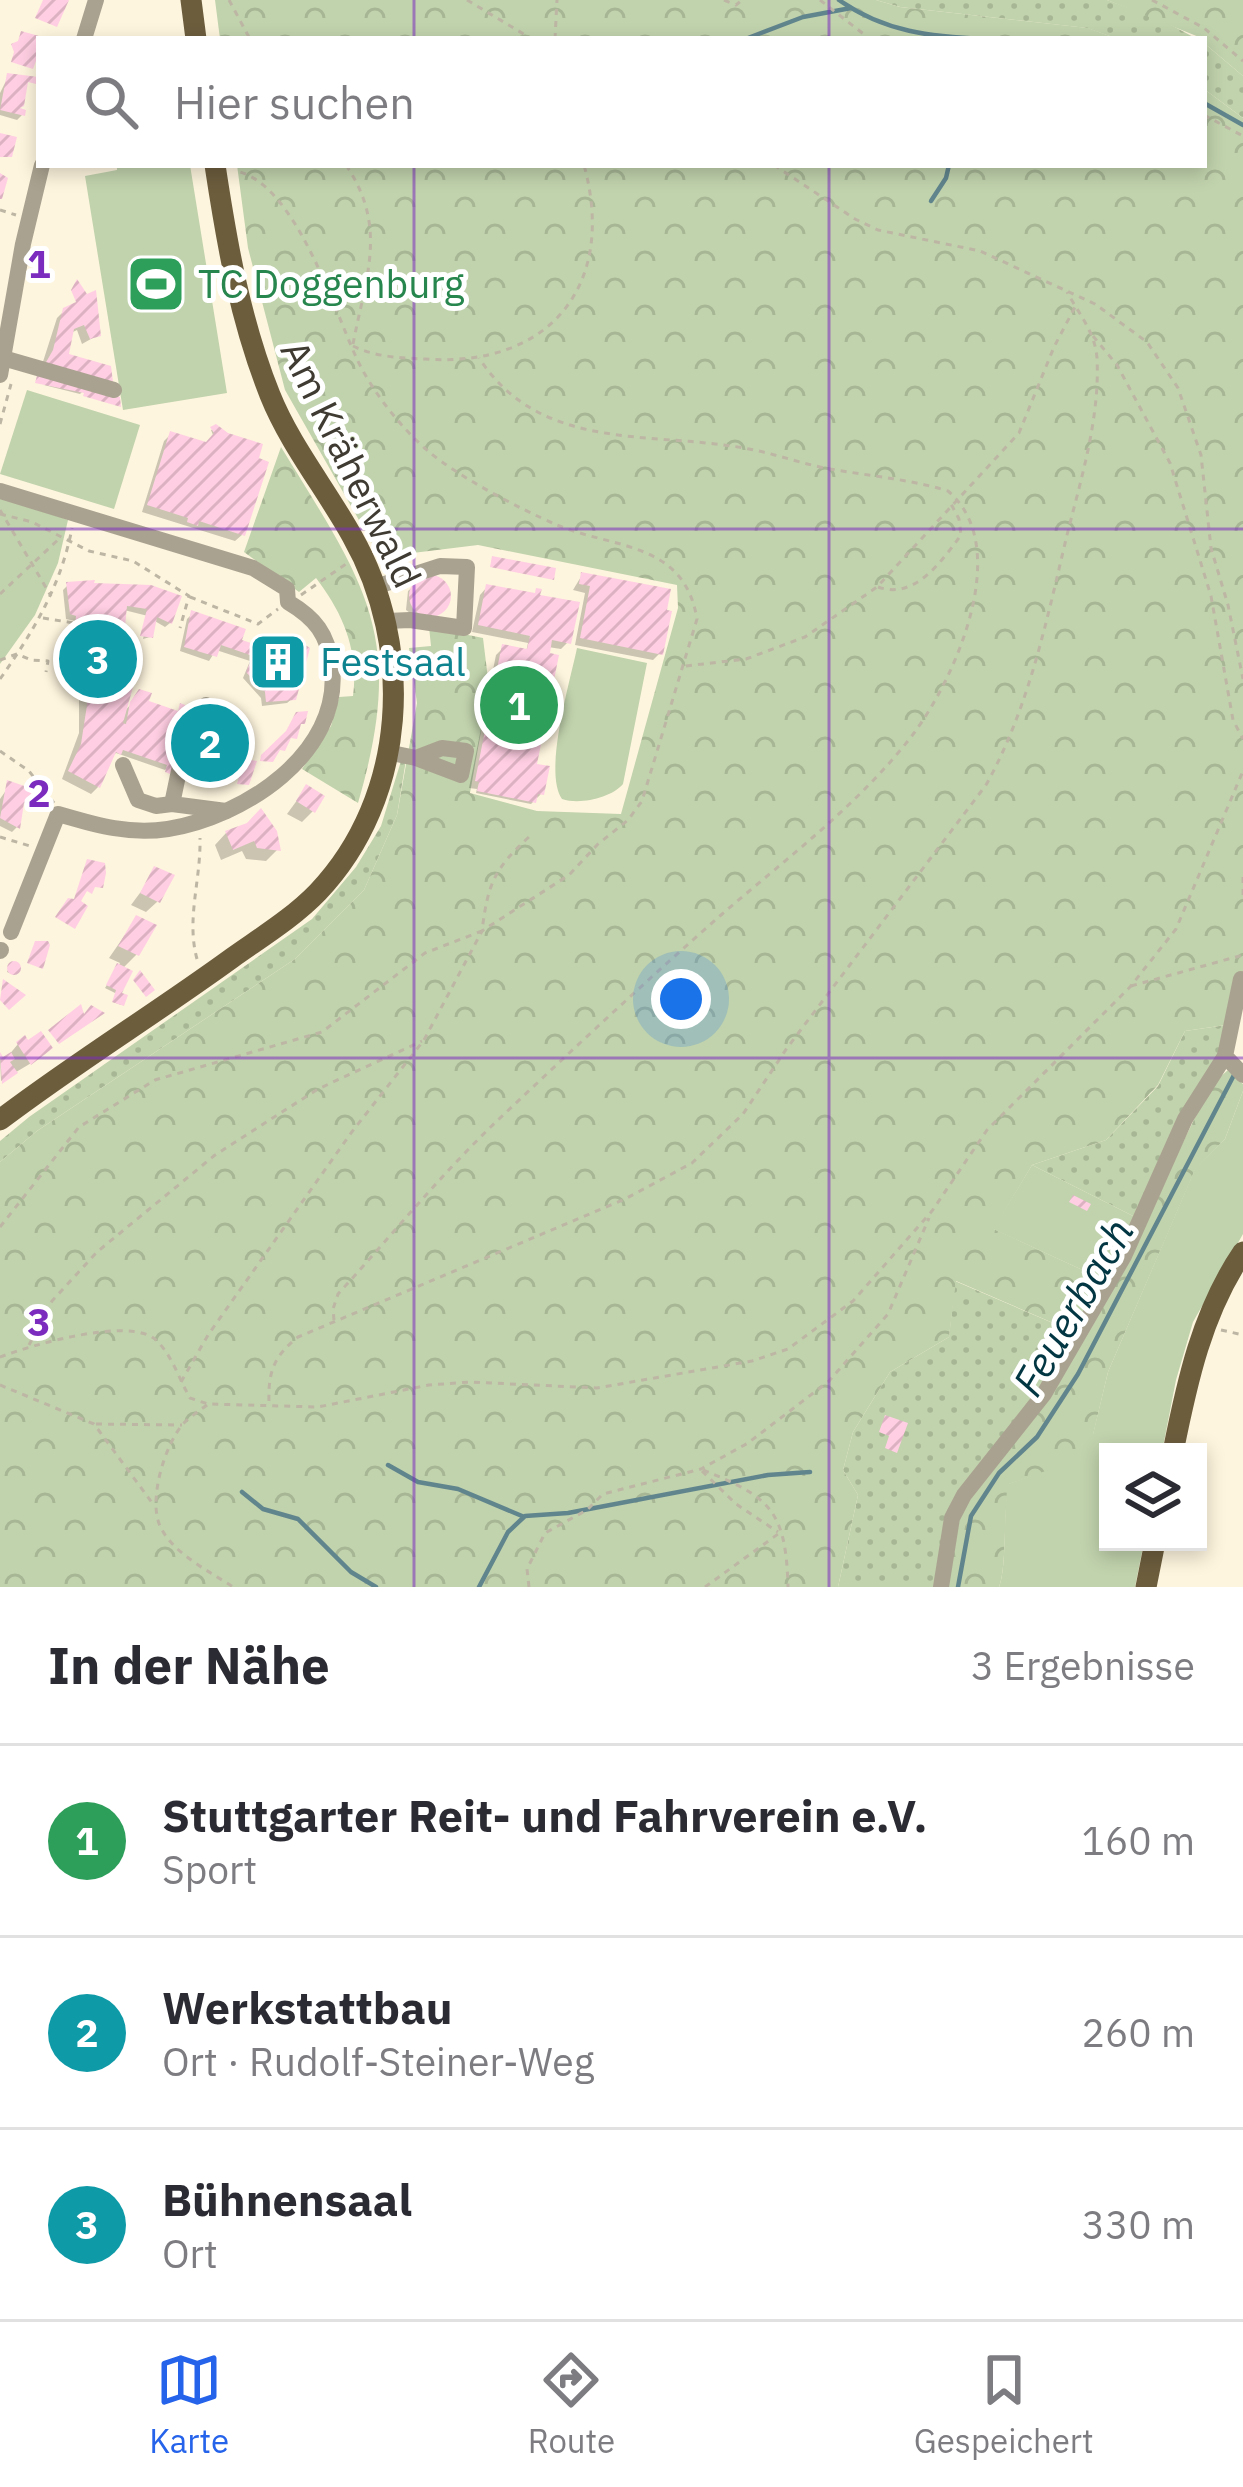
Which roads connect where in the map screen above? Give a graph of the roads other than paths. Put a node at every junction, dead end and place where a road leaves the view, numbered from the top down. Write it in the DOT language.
graph roads {
  1 [pos="96,0"];
  2 [pos="191,0"];
  3 [pos="85,36"];
  4 [pos="196,36"];
  5 [pos="41,168"];
  6 [pos="215,168"];
  7 [pos="2,366"];
  8 [pos="114,390"];
  9 [pos="0,491"];
  10 [pos="375,587"];
  11 [pos="387,621"];
  12 [pos="206,706"];
  13 [pos="387,752"];
  14 [pos="416,758"];
  15 [pos="124,765"];
  16 [pos="172,804"];
  17 [pos="227,811"];
  18 [pos="11,932"];
  19 [pos="1241,980"];
  20 [pos="1235,1066"];
  21 [pos="0,1120"];
  22 [pos="1243,1252"];
  23 [pos="1175,1443"];
  24 [pos="1153,1551"];
  25 [pos="941,1587"];
  26 [pos="1146,1587"];
  1 -- 3 [label="street"];
  2 -- 4 [label="main road"];
  5 -- 7 [label="street"];
  6 -- 10 [label="main road, Am Kräherwald"];
  7 -- 8 [label="street"];
  9 -- 17 [label="street"];
  10 -- 11 [label="main road, Am Kräherwald"];
  10 -- 11 [label="street"];
  11 -- 13 [label="main road, Am Kräherwald"];
  12 -- 16 [label="street"];
  13 -- 14 [label="street"];
  13 -- 21 [label="main road, Am Kräherwald"];
  15 -- 16 [label="street"];
  16 -- 17 [label="street"];
  17 -- 18 [label="street"];
  19 -- 20 [label="street"];
  20 -- 25 [label="street"];
  22 -- 23 [label="main road"];
  24 -- 26 [label="main road"];
}
